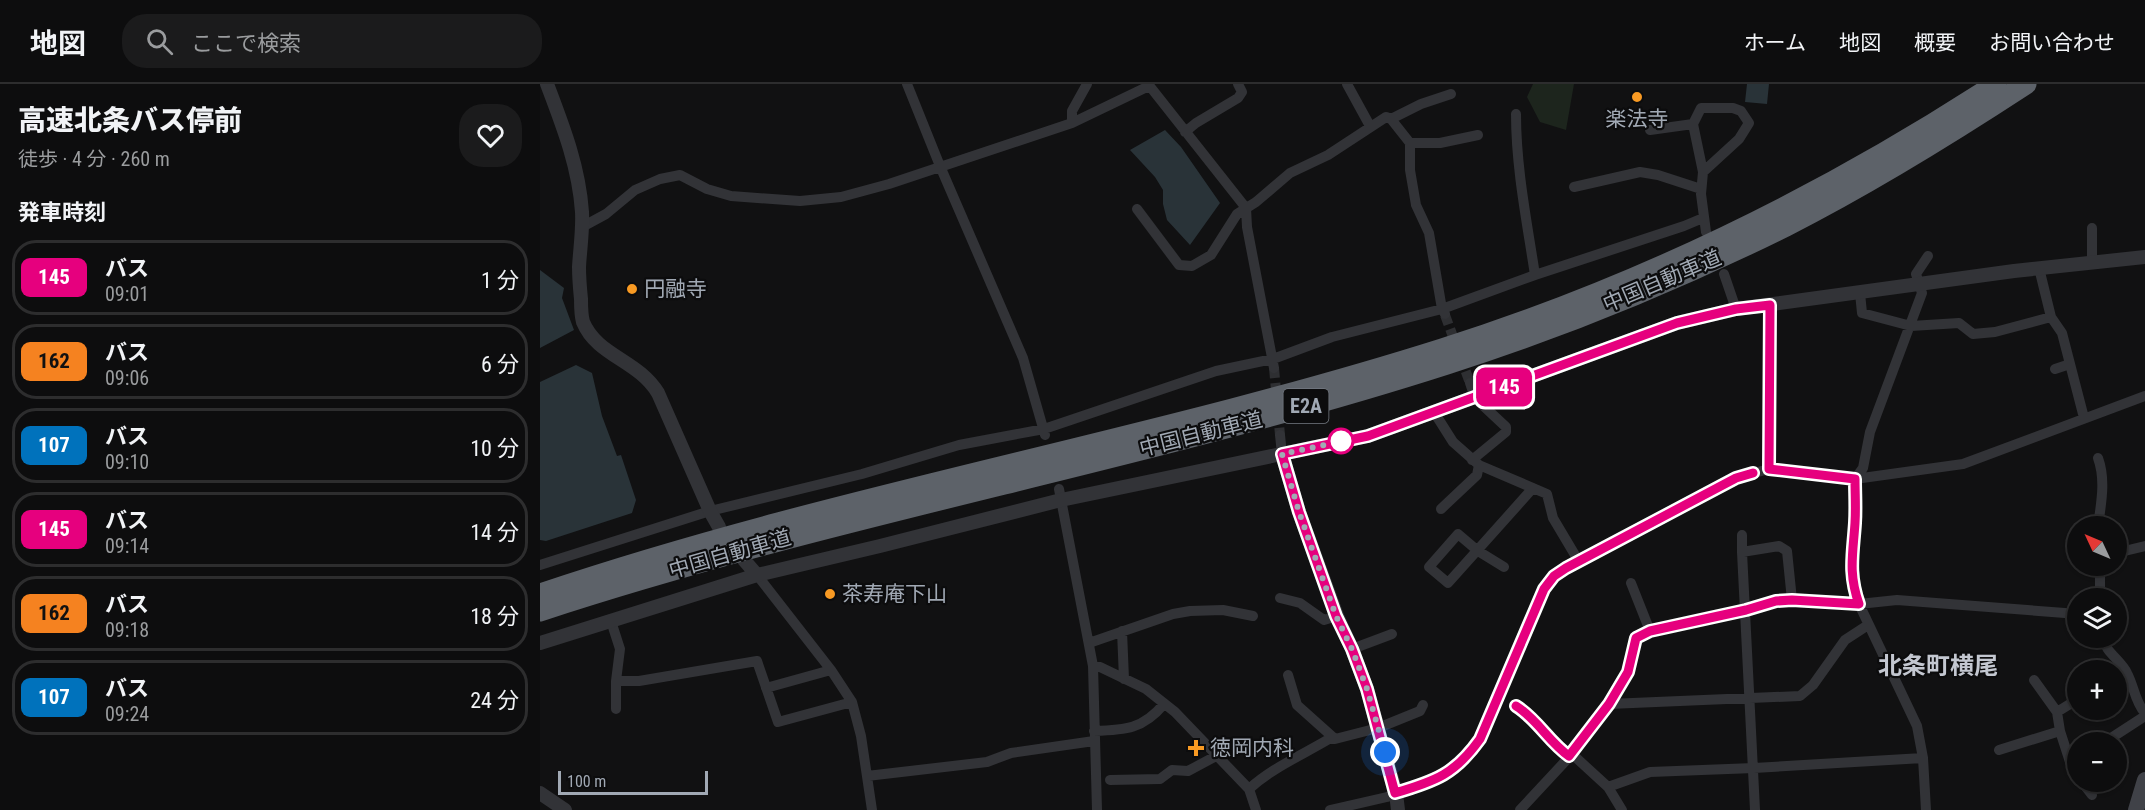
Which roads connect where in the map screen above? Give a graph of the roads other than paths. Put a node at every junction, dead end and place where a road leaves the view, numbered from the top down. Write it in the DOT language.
graph roads {
  1 [pos="547,84"];
  2 [pos="907,84"];
  3 [pos="1087,84"];
  4 [pos="1238,84"];
  5 [pos="1347,84"];
  6 [pos="1996,84"];
  7 [pos="2026,84"];
  8 [pos="1148,85"];
  9 [pos="1451,94"];
  10 [pos="1516,114"];
  11 [pos="1391,119"];
  12 [pos="1072,123"];
  13 [pos="1693,124"];
  14 [pos="1370,126"];
  15 [pos="1650,130"];
  16 [pos="1185,132"];
  17 [pos="1478,135"];
  18 [pos="1410,143"];
  19 [pos="940,166"];
  20 [pos="1703,172"];
  21 [pos="1574,187"];
  22 [pos="1701,189"];
  23 [pos="1137,208"];
  24 [pos="1246,208"];
  25 [pos="1703,218"];
  26 [pos="582,227"];
  27 [pos="2092,228"];
  28 [pos="1706,232"];
  29 [pos="1928,256"];
  30 [pos="2145,257"];
  31 [pos="2092,262"];
  32 [pos="2038,268"];
  33 [pos="1724,274"];
  34 [pos="1535,275"];
  35 [pos="1919,284"];
  36 [pos="1860,293"];
  37 [pos="1770,305"];
  38 [pos="1736,309"];
  39 [pos="1444,312"];
  40 [pos="2051,317"];
  41 [pos="1911,326"];
  42 [pos="1273,363"];
  43 [pos="2070,364"];
  44 [pos="2055,369"];
  45 [pos="1470,383"];
  46 [pos="2145,396"];
  47 [pos="1475,398"];
  48 [pos="1434,412"];
  49 [pos="2083,414"];
  50 [pos="1044,432"];
  51 [pos="1280,435"];
  52 [pos="1282,454"];
  53 [pos="2098,458"];
  54 [pos="1476,462"];
  55 [pos="1769,469"];
  56 [pos="1855,479"];
  57 [pos="1533,488"];
  58 [pos="1060,494"];
  59 [pos="1441,509"];
  60 [pos="710,511"];
  61 [pos="2098,516"];
  62 [pos="719,527"];
  63 [pos="1743,535"];
  64 [pos="2145,546"];
  65 [pos="2127,550"];
  66 [pos="1478,551"];
  67 [pos="1742,552"];
  68 [pos="1575,555"];
  69 [pos="744,560"];
  70 [pos="540,565"];
  71 [pos="1504,567"];
  72 [pos="758,574"];
  73 [pos="1631,583"];
  74 [pos="540,594"];
  75 [pos="1280,598"];
  76 [pos="1792,600"];
  77 [pos="1859,604"];
  78 [pos="1746,610"];
  79 [pos="540,612"];
  80 [pos="2067,613"];
  81 [pos="1253,616"];
  82 [pos="1336,616"];
  83 [pos="611,621"];
  84 [pos="1868,625"];
  85 [pos="1122,631"];
  86 [pos="1650,631"];
  87 [pos="1392,634"];
  88 [pos="540,643"];
  89 [pos="1089,643"];
  90 [pos="1352,649"];
  91 [pos="1093,666"];
  92 [pos="831,670"];
  93 [pos="1288,675"];
  94 [pos="1124,679"];
  95 [pos="2034,680"];
  96 [pos="616,681"];
  97 [pos="2127,683"];
  98 [pos="766,688"];
  99 [pos="1750,700"];
  100 [pos="852,702"];
  101 [pos="1164,704"];
  102 [pos="1609,704"];
  103 [pos="1424,705"];
  104 [pos="1516,706"];
  105 [pos="2067,706"];
  106 [pos="616,709"];
  107 [pos="2057,712"];
  108 [pos="2145,715"];
  109 [pos="1378,728"];
  110 [pos="2060,731"];
  111 [pos="2120,732"];
  112 [pos="1094,736"];
  113 [pos="1335,740"];
  114 [pos="2067,748"];
  115 [pos="2000,750"];
  116 [pos="1218,755"];
  117 [pos="1570,755"];
  118 [pos="1923,758"];
  119 [pos="1754,768"];
  120 [pos="867,776"];
  121 [pos="1110,780"];
  122 [pos="2145,780"];
  123 [pos="1608,786"];
  124 [pos="1249,789"];
  125 [pos="2090,792"];
  126 [pos="540,793"];
  127 [pos="1395,793"];
  128 [pos="2092,795"];
  129 [pos="565,810"];
  130 [pos="872,810"];
  131 [pos="1097,810"];
  132 [pos="1256,810"];
  133 [pos="1330,810"];
  134 [pos="1398,810"];
  135 [pos="1520,810"];
  136 [pos="1622,810"];
  137 [pos="1755,810"];
  138 [pos="1926,810"];
  139 [pos="2136,810"];
  1 -- 26 [label="street"];
  2 -- 19 [label="street"];
  3 -- 12 [label="street"];
  4 -- 16 [label="street"];
  5 -- 14 [label="street"];
  6 -- 74 [label="highway, 中国自動車道 / E2A"];
  7 -- 79 [label="highway, 中国自動車道 / E2A"];
  8 -- 12 [label="street"];
  8 -- 16 [label="street"];
  9 -- 11 [label="street"];
  10 -- 34 [label="street"];
  11 -- 14 [label="street"];
  11 -- 18 [label="street"];
  12 -- 19 [label="street"];
  13 -- 15 [label="street"];
  13 -- 20 [label="street"];
  13 -- 20 [label="street"];
  14 -- 24 [label="street"];
  16 -- 24 [label="street"];
  17 -- 18 [label="street"];
  18 -- 39 [label="street"];
  19 -- 26 [label="street"];
  19 -- 50 [label="street"];
  20 -- 22 [label="street"];
  21 -- 22 [label="street"];
  22 -- 25 [label="street"];
  23 -- 24 [label="street"];
  24 -- 42 [label="street"];
  25 -- 28 [label="street"];
  25 -- 34 [label="street"];
  26 -- 60 [label="street"];
  27 -- 31 [label="street"];
  29 -- 35 [label="street"];
  30 -- 31 [label="street"];
  31 -- 32 [label="street"];
  32 -- 35 [label="street"];
  32 -- 40 [label="street"];
  33 -- 38 [label="street"];
  34 -- 39 [label="street"];
  35 -- 36 [label="street"];
  35 -- 41 [label="street"];
  36 -- 37 [label="street"];
  36 -- 41 [label="street"];
  37 -- 38 [label="street"];
  37 -- 55 [label="street"];
  38 -- 47 [label="street"];
  39 -- 42 [label="street"];
  40 -- 41 [label="street"];
  40 -- 43 [label="street"];
  41 -- 56 [label="street"];
  42 -- 50 [label="street"];
  43 -- 44 [label="street"];
  43 -- 49 [label="street"];
  45 -- 47 [label="street"];
  46 -- 56 [label="street"];
  47 -- 48 [label="street"];
  47 -- 54 [label="street"];
  48 -- 52 [label="street"];
  48 -- 54 [label="street"];
  50 -- 60 [label="street"];
  51 -- 52 [label="street"];
  52 -- 58 [label="street"];
  52 -- 82 [label="street"];
  53 -- 61 [label="street"];
  54 -- 57 [label="street"];
  54 -- 59 [label="street"];
  55 -- 56 [label="street"];
  55 -- 127 [label="street"];
  56 -- 77 [label="street"];
  57 -- 66 [label="street"];
  57 -- 68 [label="street"];
  58 -- 72 [label="street"];
  58 -- 89 [label="street"];
  60 -- 62 [label="street"];
  60 -- 70 [label="street"];
  63 -- 67 [label="street"];
  64 -- 65 [label="street"];
  66 -- 66 [label="street"];
  66 -- 71 [label="street"];
  67 -- 76 [label="street"];
  67 -- 78 [label="street"];
  69 -- 72 [label="street"];
  72 -- 83 [label="street"];
  72 -- 92 [label="street"];
  73 -- 86 [label="street"];
  75 -- 82 [label="street"];
  76 -- 77 [label="street"];
  76 -- 78 [label="street"];
  77 -- 80 [label="street"];
  77 -- 84 [label="street"];
  78 -- 86 [label="street"];
  78 -- 99 [label="street"];
  81 -- 85 [label="street"];
  82 -- 90 [label="street"];
  83 -- 88 [label="street"];
  83 -- 96 [label="street"];
  84 -- 99 [label="street"];
  84 -- 118 [label="street"];
  85 -- 89 [label="street"];
  85 -- 94 [label="street"];
  86 -- 102 [label="street"];
  87 -- 90 [label="street"];
  89 -- 91 [label="street"];
  90 -- 109 [label="street"];
  91 -- 94 [label="street"];
  91 -- 112 [label="street"];
  92 -- 98 [label="street"];
  92 -- 100 [label="street"];
  93 -- 113 [label="street"];
  94 -- 101 [label="street"];
  95 -- 107 [label="street"];
  96 -- 98 [label="street"];
  96 -- 106 [label="street"];
  97 -- 108 [label="street"];
  98 -- 100 [label="street"];
  99 -- 102 [label="street"];
  99 -- 119 [label="street"];
  100 -- 120 [label="street"];
  101 -- 112 [label="street"];
  101 -- 116 [label="street"];
  102 -- 117 [label="street"];
  103 -- 109 [label="street"];
  104 -- 117 [label="street"];
  105 -- 107 [label="street"];
  107 -- 110 [label="street"];
  108 -- 111 [label="street"];
  109 -- 113 [label="street"];
  109 -- 127 [label="street"];
  110 -- 114 [label="street"];
  110 -- 115 [label="street"];
  112 -- 120 [label="street"];
  112 -- 131 [label="street"];
  113 -- 124 [label="street"];
  116 -- 121 [label="street"];
  116 -- 124 [label="street"];
  117 -- 123 [label="street"];
  117 -- 135 [label="street"];
  118 -- 119 [label="street"];
  118 -- 138 [label="street"];
  119 -- 123 [label="street"];
  119 -- 137 [label="street"];
  120 -- 130 [label="street"];
  122 -- 139 [label="main road"];
  123 -- 136 [label="street"];
  124 -- 132 [label="street"];
  125 -- 128 [label="street"];
  126 -- 129 [label="street"];
  127 -- 133 [label="street"];
  127 -- 134 [label="street"];
}
